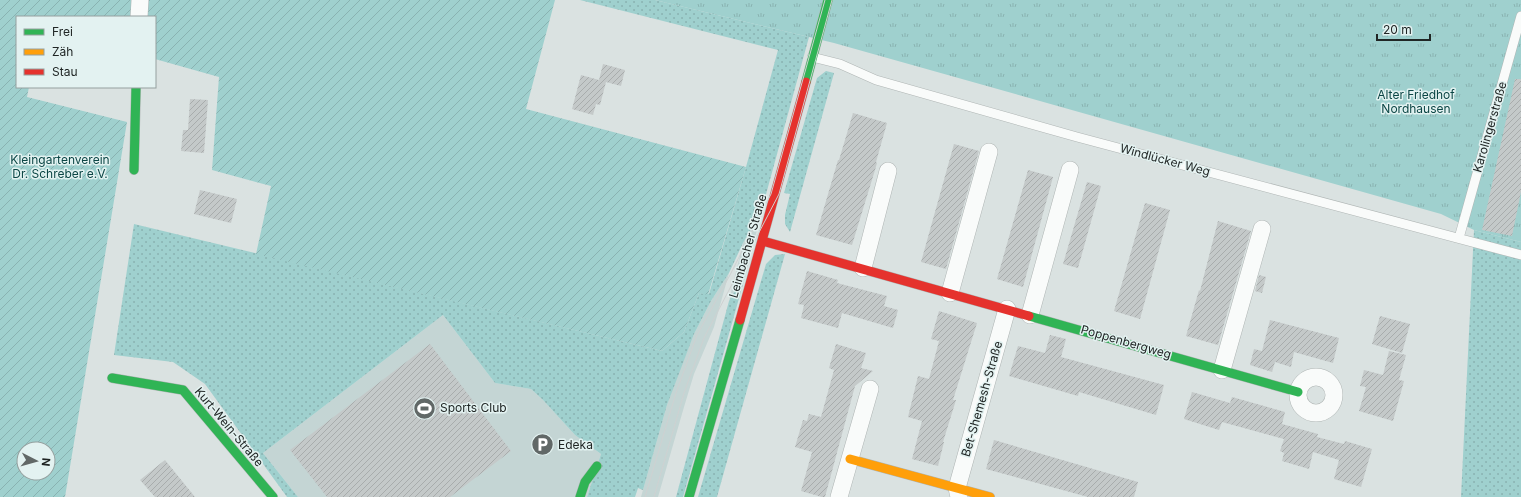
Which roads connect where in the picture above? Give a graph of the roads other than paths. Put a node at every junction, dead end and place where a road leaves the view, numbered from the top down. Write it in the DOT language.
graph roads {
  1 [pos="140,0"];
  2 [pos="828,0"];
  3 [pos="139,16"];
  4 [pos="1521,16"];
  5 [pos="812,57"];
  6 [pos="136,88"];
  7 [pos="989,152"];
  8 [pos="134,170"];
  9 [pos="1070,170"];
  10 [pos="888,171"];
  11 [pos="1262,229"];
  12 [pos="1459,238"];
  13 [pos="763,240"];
  14 [pos="1521,255"];
  15 [pos="862,268"];
  16 [pos="950,294"];
  17 [pos="1007,309"];
  18 [pos="1030,315"];
  19 [pos="1222,370"];
  20 [pos="112,378"];
  21 [pos="870,389"];
  22 [pos="1298,392"];
  23 [pos="850,459"];
  24 [pos="597,466"];
  25 [pos="954,494"];
  26 [pos="273,497"];
  27 [pos="580,497"];
  28 [pos="689,497"];
  29 [pos="839,497"];
  30 [pos="990,497"];
  1 -- 3 [label="street"];
  2 -- 5 [label="street, Leimbacher Straße"];
  4 -- 12 [label="lane, Karolingerstraße"];
  5 -- 12 [label="lane, Windlücker Weg"];
  5 -- 13 [label="street, Leimbacher Straße"];
  6 -- 8 [label="street"];
  7 -- 16 [label="street"];
  9 -- 18 [label="street"];
  10 -- 15 [label="street"];
  11 -- 19 [label="street"];
  12 -- 14 [label="lane, Windlücker Weg"];
  13 -- 15 [label="street, Poppenbergweg"];
  13 -- 28 [label="street, Leimbacher Straße"];
  15 -- 16 [label="street, Poppenbergweg"];
  16 -- 17 [label="street, Poppenbergweg"];
  17 -- 18 [label="street, Poppenbergweg"];
  17 -- 25 [label="street, Bet-Shemesh-Straße"];
  18 -- 19 [label="street, Poppenbergweg"];
  19 -- 22 [label="street, Poppenbergweg"];
  20 -- 26 [label="street, Kurt-Wein-Straße"];
  21 -- 23 [label="street"];
  23 -- 25 [label="street"];
  23 -- 29 [label="street"];
  24 -- 27 [label="street"];
  25 -- 30 [label="street"];
}
